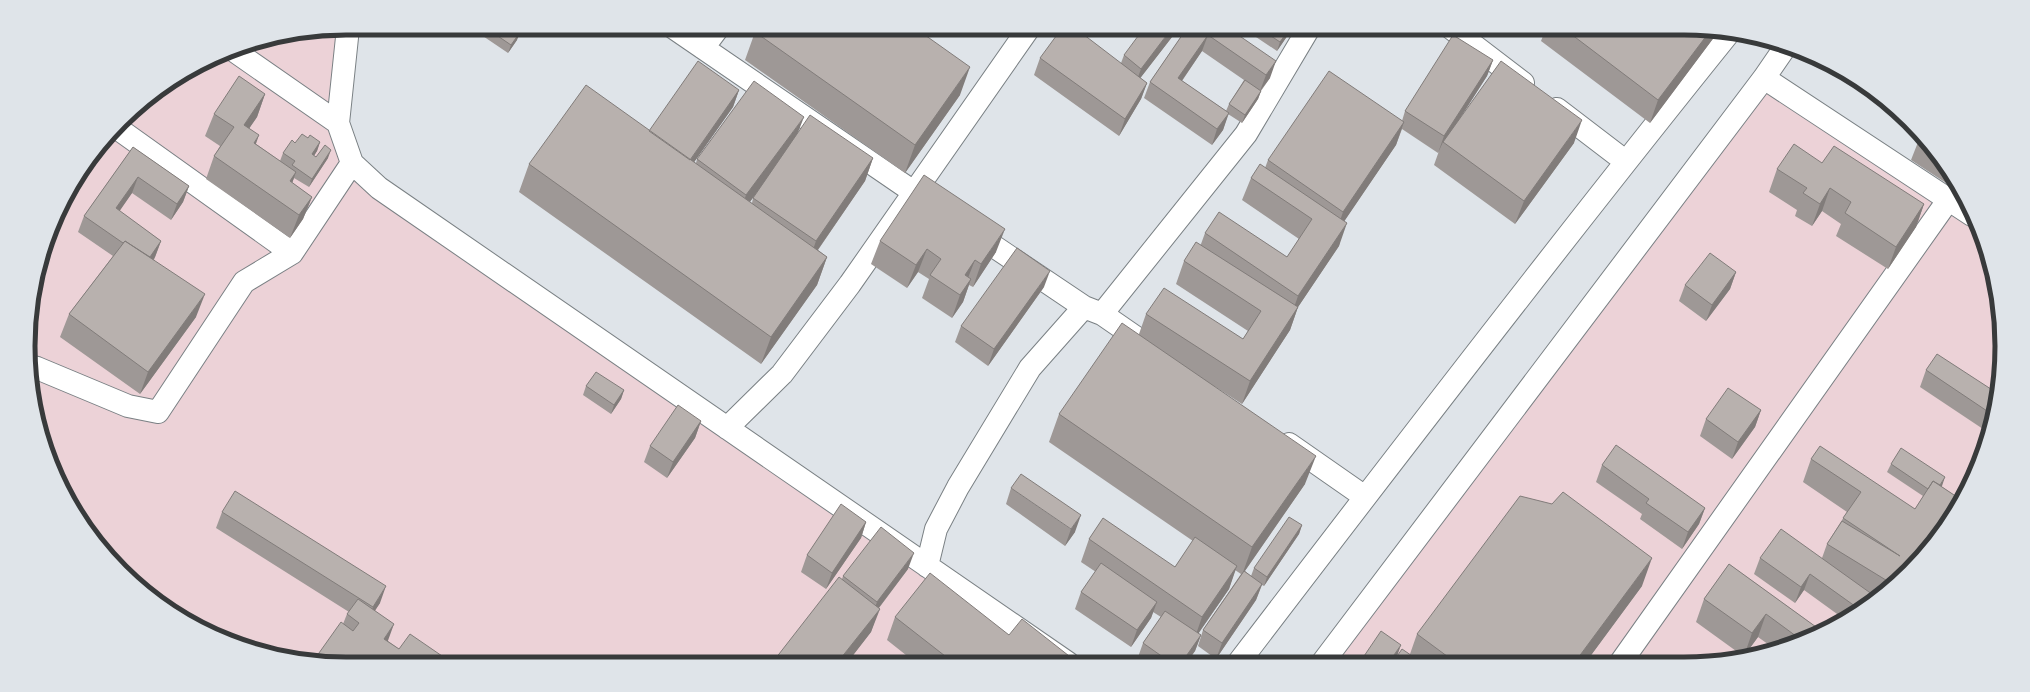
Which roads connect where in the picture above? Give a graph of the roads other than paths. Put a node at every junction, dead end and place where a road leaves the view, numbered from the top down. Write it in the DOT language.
graph roads {
  1 [pos="347,35"];
  2 [pos="684,35"];
  3 [pos="713,35"];
  4 [pos="1024,35"];
  5 [pos="1304,35"];
  6 [pos="1460,35"];
  7 [pos="1725,38"];
  8 [pos="703,48"];
  9 [pos="1782,51"];
  10 [pos="239,54"];
  11 [pos="1764,78"];
  12 [pos="338,123"];
  13 [pos="121,131"];
  14 [pos="1625,161"];
  15 [pos="352,162"];
  16 [pos="914,192"];
  17 [pos="1949,199"];
  18 [pos="1964,210"];
  19 [pos="292,253"];
  20 [pos="1093,311"];
  21 [pos="1162,355"];
  22 [pos="36,368"];
  23 [pos="727,428"];
  24 [pos="1273,433"];
  25 [pos="1365,497"];
  26 [pos="927,566"];
  27 [pos="1059,657"];
  28 [pos="1243,657"];
  29 [pos="1327,657"];
  30 [pos="1625,657"];
  1 -- 12 [label="street"];
  2 -- 8 [label="street"];
  3 -- 8 [label="street"];
  4 -- 16 [label="street"];
  5 -- 20 [label="street"];
  6 -- 14 [label="street"];
  7 -- 14 [label="street"];
  8 -- 16 [label="street"];
  9 -- 11 [label="street"];
  10 -- 12 [label="street"];
  11 -- 17 [label="street"];
  11 -- 29 [label="street"];
  12 -- 15 [label="street"];
  13 -- 19 [label="street"];
  14 -- 25 [label="street"];
  15 -- 19 [label="street"];
  15 -- 23 [label="street"];
  16 -- 20 [label="street"];
  16 -- 23 [label="street"];
  17 -- 18 [label="street"];
  17 -- 30 [label="street"];
  19 -- 22 [label="street"];
  20 -- 21 [label="street"];
  20 -- 26 [label="street"];
  23 -- 26 [label="street"];
  24 -- 25 [label="street"];
  25 -- 28 [label="street"];
  26 -- 27 [label="street"];
}
